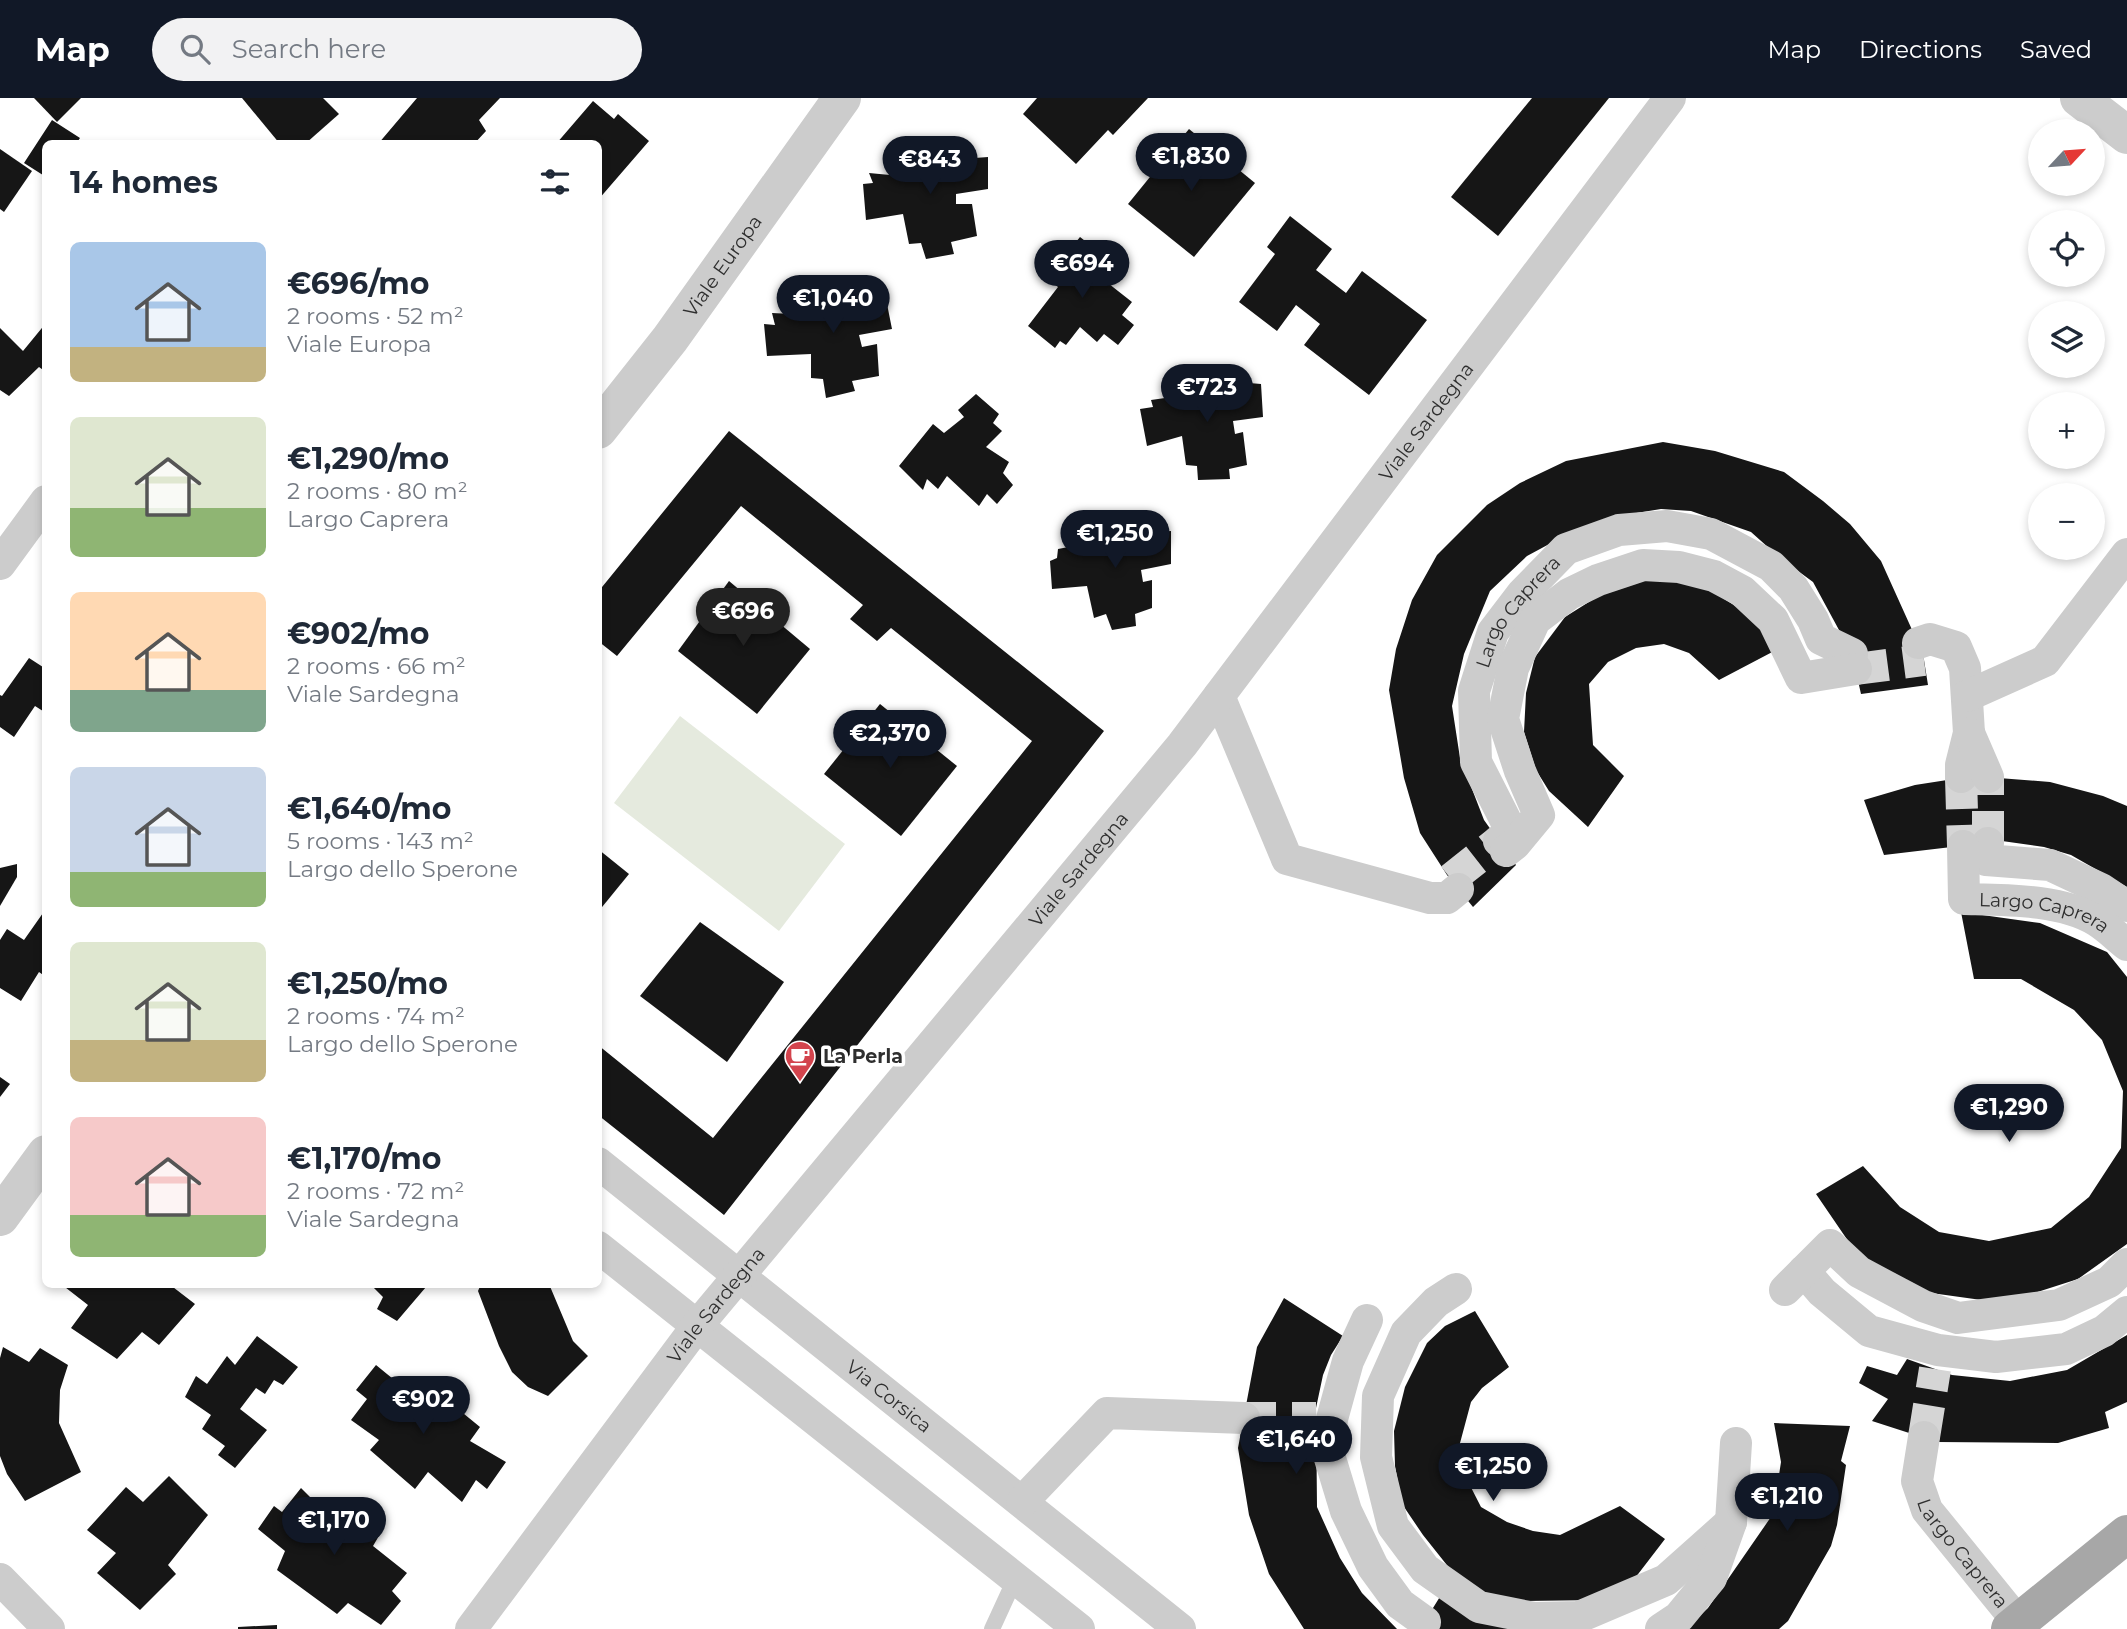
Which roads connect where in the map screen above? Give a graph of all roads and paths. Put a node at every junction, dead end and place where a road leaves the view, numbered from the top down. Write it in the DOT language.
graph roads {
  1 [pos="842,98"];
  2 [pos="1670,98"];
  3 [pos="2079,98"];
  4 [pos="2127,135"];
  5 [pos="602,425"];
  6 [pos="42,506"];
  7 [pos="2127,554"];
  8 [pos="0,564"];
  9 [pos="1921,651"];
  10 [pos="1219,696"];
  11 [pos="1967,696"];
  12 [pos="1975,777"];
  13 [pos="1502,846"];
  14 [pos="1446,889"];
  15 [pos="2127,906"];
  16 [pos="2127,945"];
  17 [pos="42,1159"];
  18 [pos="602,1166"];
  19 [pos="0,1217"];
  20 [pos="602,1250"];
  21 [pos="2127,1264"];
  22 [pos="740,1275"];
  23 [pos="1456,1289"];
  24 [pos="2127,1312"];
  25 [pos="1945,1314"];
  26 [pos="1367,1320"];
  27 [pos="697,1326"];
  28 [pos="1936,1359"];
  29 [pos="1244,1418"];
  30 [pos="1324,1418"];
  31 [pos="1377,1423"];
  32 [pos="1924,1437"];
  33 [pos="1736,1443"];
  34 [pos="1021,1502"];
  35 [pos="1731,1522"];
  36 [pos="2127,1534"];
  37 [pos="1016,1579"];
  38 [pos="0,1580"];
  39 [pos="1425,1622"];
  40 [pos="2014,1626"];
  41 [pos="995,1628"];
  42 [pos="50,1629"];
  43 [pos="471,1629"];
  44 [pos="1079,1629"];
  45 [pos="1180,1629"];
  46 [pos="1661,1629"];
  1 -- 5 [label="street, Viale Europa"];
  2 -- 10 [label="street, Viale Sardegna"];
  3 -- 4 [label="street"];
  6 -- 8 [label="street"];
  7 -- 11 [label="street"];
  9 -- 11 [label="street"];
  10 -- 14 [label="street"];
  10 -- 22 [label="street, Viale Sardegna"];
  11 -- 12 [label="street"];
  13 -- 13 [label="street, Largo Caprera"];
  15 -- 16 [label="street, Largo Caprera"];
  17 -- 19 [label="street"];
  18 -- 22 [label="street, Via Corsica"];
  20 -- 27 [label="street"];
  21 -- 25 [label="street"];
  22 -- 27 [label="street, Viale Sardegna"];
  22 -- 34 [label="street, Via Corsica"];
  23 -- 31 [label="street"];
  24 -- 28 [label="street"];
  25 -- 28 [label="street"];
  25 -- 28 [label="street"];
  26 -- 30 [label="street"];
  27 -- 37 [label="street"];
  27 -- 43 [label="street, Viale Sardegna"];
  29 -- 34 [label="street"];
  30 -- 31 [label="street"];
  30 -- 39 [label="street"];
  31 -- 35 [label="street"];
  32 -- 40 [label="street, Largo Caprera"];
  33 -- 35 [label="street"];
  34 -- 45 [label="street, Via Corsica"];
  35 -- 46 [label="street"];
  36 -- 40 [label="main road"];
  37 -- 41 [label="lane"];
  37 -- 44 [label="street"];
  38 -- 42 [label="street"];
}
